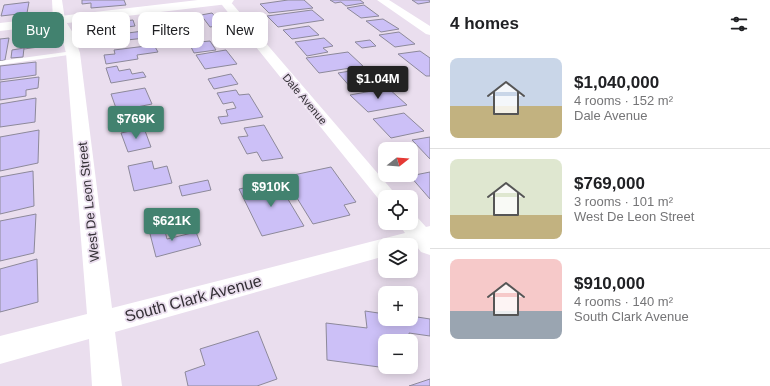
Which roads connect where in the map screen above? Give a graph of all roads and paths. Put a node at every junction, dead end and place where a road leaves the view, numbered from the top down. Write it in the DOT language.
graph roads {
  1 [pos="57,0"];
  2 [pos="223,0"];
  3 [pos="228,0"];
  4 [pos="382,0"];
  5 [pos="58,12"];
  6 [pos="64,19"];
  7 [pos="12,26"];
  8 [pos="0,27"];
  9 [pos="64,28"];
  10 [pos="430,31"];
  11 [pos="73,53"];
  12 [pos="0,63"];
  13 [pos="382,190"];
  14 [pos="378,249"];
  15 [pos="100,323"];
  16 [pos="0,350"];
  17 [pos="107,386"];
  1 -- 5 [label="street"];
  2 -- 3 [label="street"];
  2 -- 6 [label="street"];
  2 -- 13 [label="street, Dale Avenue"];
  4 -- 10 [label="street"];
  7 -- 8 [label="street"];
  9 -- 11 [label="street, West De Leon Street"];
  11 -- 12 [label="lane"];
  11 -- 15 [label="street, West De Leon Street"];
  14 -- 15 [label="street, South Clark Avenue"];
  15 -- 16 [label="street, South Clark Avenue"];
  15 -- 17 [label="street, West De Leon Street"];
}
